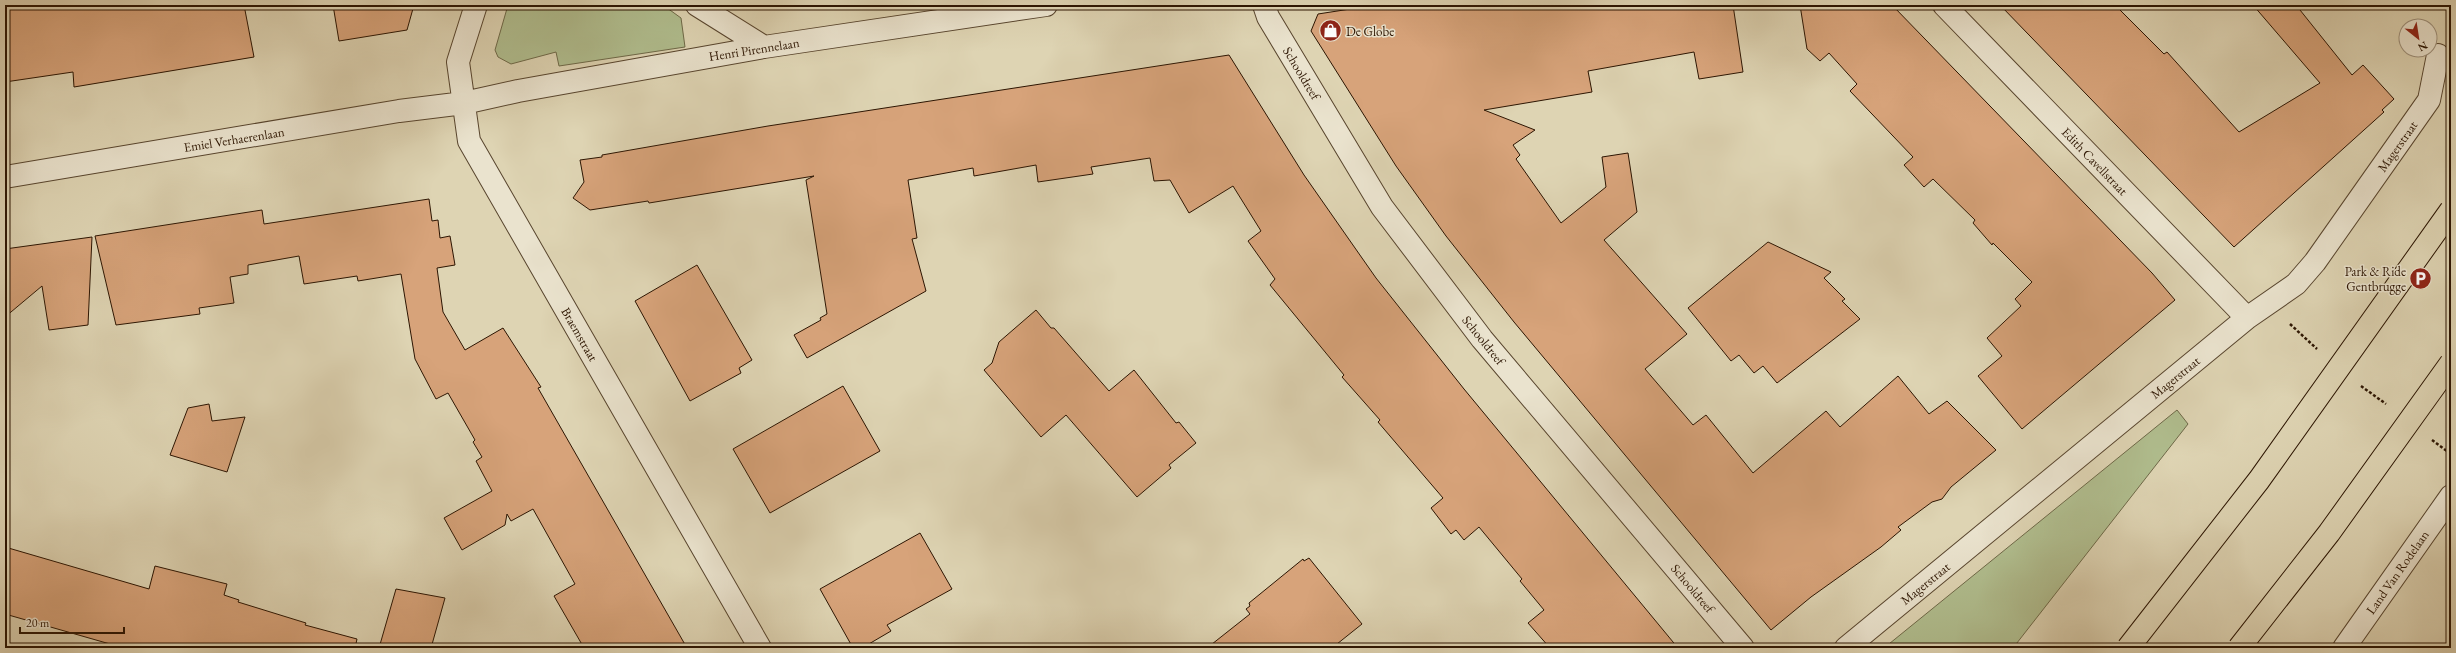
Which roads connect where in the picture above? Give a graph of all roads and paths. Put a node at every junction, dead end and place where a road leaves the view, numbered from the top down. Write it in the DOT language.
graph roads {
  1 [pos="476,5"];
  2 [pos="697,5"];
  3 [pos="1046,5"];
  4 [pos="1264,5"];
  5 [pos="1944,5"];
  6 [pos="764,47"];
  7 [pos="2437,58"];
  8 [pos="464,103"];
  9 [pos="5,177"];
  10 [pos="2451,210"];
  11 [pos="2247,318"];
  12 [pos="2451,363"];
  13 [pos="2451,496"];
  14 [pos="760,648"];
  15 [pos="1743,648"];
  16 [pos="1846,648"];
  17 [pos="2128,648"];
  18 [pos="2239,648"];
  19 [pos="2344,648"];
  1 -- 8 [label="street, Braemstraat"];
  2 -- 6 [label="street"];
  3 -- 6 [label="street, Henri Pirennelaan"];
  4 -- 15 [label="street, Schooldreef"];
  5 -- 11 [label="street, Edith Cavellstraat"];
  6 -- 8 [label="street, Henri Pirennelaan"];
  7 -- 11 [label="street, Magerstraat"];
  8 -- 9 [label="street, Emiel Verhaerenlaan"];
  8 -- 14 [label="street, Braemstraat"];
  10 -- 17 [label="highway, bridge"];
  11 -- 16 [label="street, Magerstraat"];
  12 -- 18 [label="highway, bridge"];
  13 -- 19 [label="street, Land Van Rodelaan"];
}
